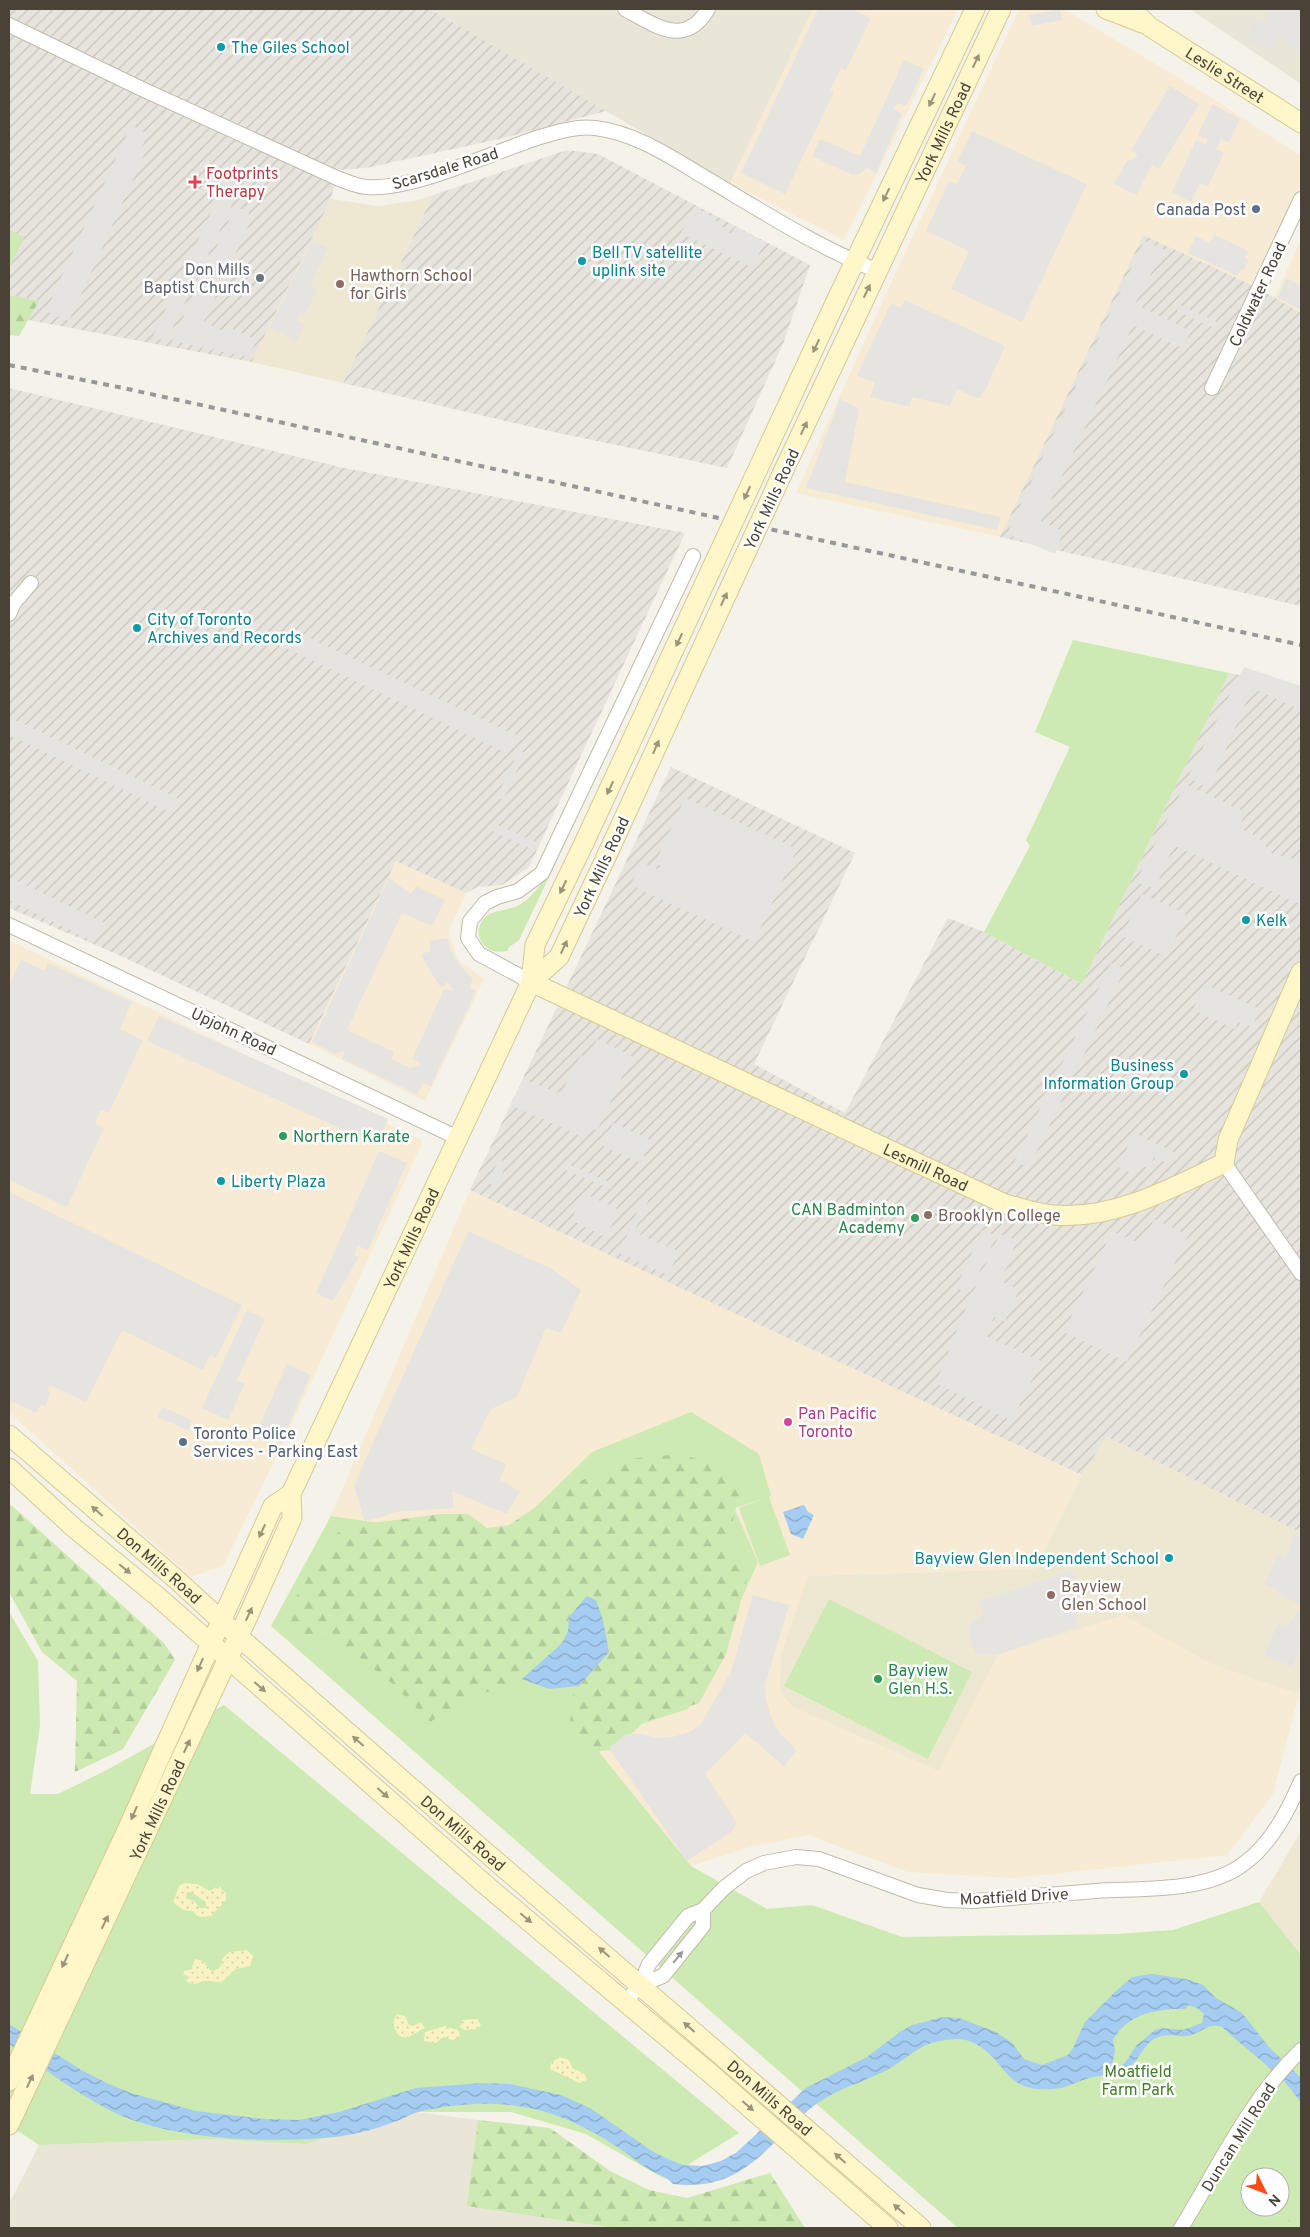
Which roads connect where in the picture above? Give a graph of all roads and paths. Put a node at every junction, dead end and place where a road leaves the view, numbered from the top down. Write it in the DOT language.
graph roads {
  1 [pos="626,9"];
  2 [pos="708,9"];
  3 [pos="975,9"];
  4 [pos="1000,9"];
  5 [pos="1106,9"];
  6 [pos="1131,9"];
  7 [pos="9,25"];
  8 [pos="1150,27"];
  9 [pos="1301,123"];
  10 [pos="1301,199"];
  11 [pos="855,262"];
  12 [pos="878,271"];
  13 [pos="1212,388"];
  14 [pos="693,556"];
  15 [pos="31,583"];
  16 [pos="9,614"];
  17 [pos="9,925"];
  18 [pos="1301,972"];
  19 [pos="531,982"];
  20 [pos="458,1138"];
  21 [pos="1224,1163"];
  22 [pos="1301,1273"];
  23 [pos="9,1435"];
  24 [pos="9,1468"];
  25 [pos="70,1488"];
  26 [pos="291,1494"];
  27 [pos="51,1506"];
  28 [pos="221,1621"];
  29 [pos="238,1636"];
  30 [pos="210,1643"];
  31 [pos="228,1658"];
  32 [pos="1301,1782"];
  33 [pos="640,1985"];
  34 [pos="626,2002"];
  35 [pos="1301,2050"];
  36 [pos="9,2081"];
  37 [pos="9,2125"];
  38 [pos="888,2228"];
  39 [pos="921,2228"];
  40 [pos="1181,2228"];
  1 -- 2 [label="street"];
  3 -- 11 [label="main road, York Mills Road, one-way"];
  12 -- 4 [label="main road, York Mills Road, one-way"];
  5 -- 8 [label="main road, Leslie Street"];
  6 -- 8 [label="main road, Leslie Street"];
  7 -- 11 [label="street, Scarsdale Road"];
  8 -- 9 [label="main road, Leslie Street"];
  10 -- 13 [label="street, Coldwater Road"];
  11 -- 12 [label="street, Scarsdale Road"];
  11 -- 19 [label="main road, York Mills Road, one-way, bridge"];
  19 -- 12 [label="main road, York Mills Road, one-way, bridge"];
  14 -- 19 [label="street"];
  15 -- 16 [label="street"];
  17 -- 20 [label="street, Upjohn Road"];
  18 -- 21 [label="main road"];
  19 -- 20 [label="main road, York Mills Road"];
  19 -- 21 [label="main road, Lesmill Road"];
  20 -- 26 [label="main road, York Mills Road"];
  21 -- 22 [label="street"];
  23 -- 25 [label="main road, Don Mills Road"];
  24 -- 27 [label="main road, Don Mills Road"];
  25 -- 27 [label="main road"];
  28 -- 25 [label="main road, Don Mills Road, one-way"];
  26 -- 28 [label="main road, York Mills Road, one-way"];
  29 -- 26 [label="main road, York Mills Road, one-way"];
  27 -- 30 [label="main road, Don Mills Road, one-way"];
  28 -- 29 [label="main road, Don Mills Road"];
  28 -- 30 [label="main road, York Mills Road"];
  29 -- 31 [label="main road, York Mills Road"];
  33 -- 29 [label="main road, Don Mills Road, one-way"];
  30 -- 31 [label="main road, Don Mills Road"];
  30 -- 36 [label="main road, York Mills Road, one-way"];
  31 -- 34 [label="main road, Don Mills Road, one-way"];
  37 -- 31 [label="main road, York Mills Road, one-way"];
  32 -- 33 [label="street, Moatfield Drive"];
  33 -- 34 [label="street, Moatfield Drive"];
  39 -- 33 [label="main road, Don Mills Road, one-way"];
  34 -- 38 [label="main road, Don Mills Road, one-way"];
  35 -- 40 [label="street, Duncan Mill Road"];
}
